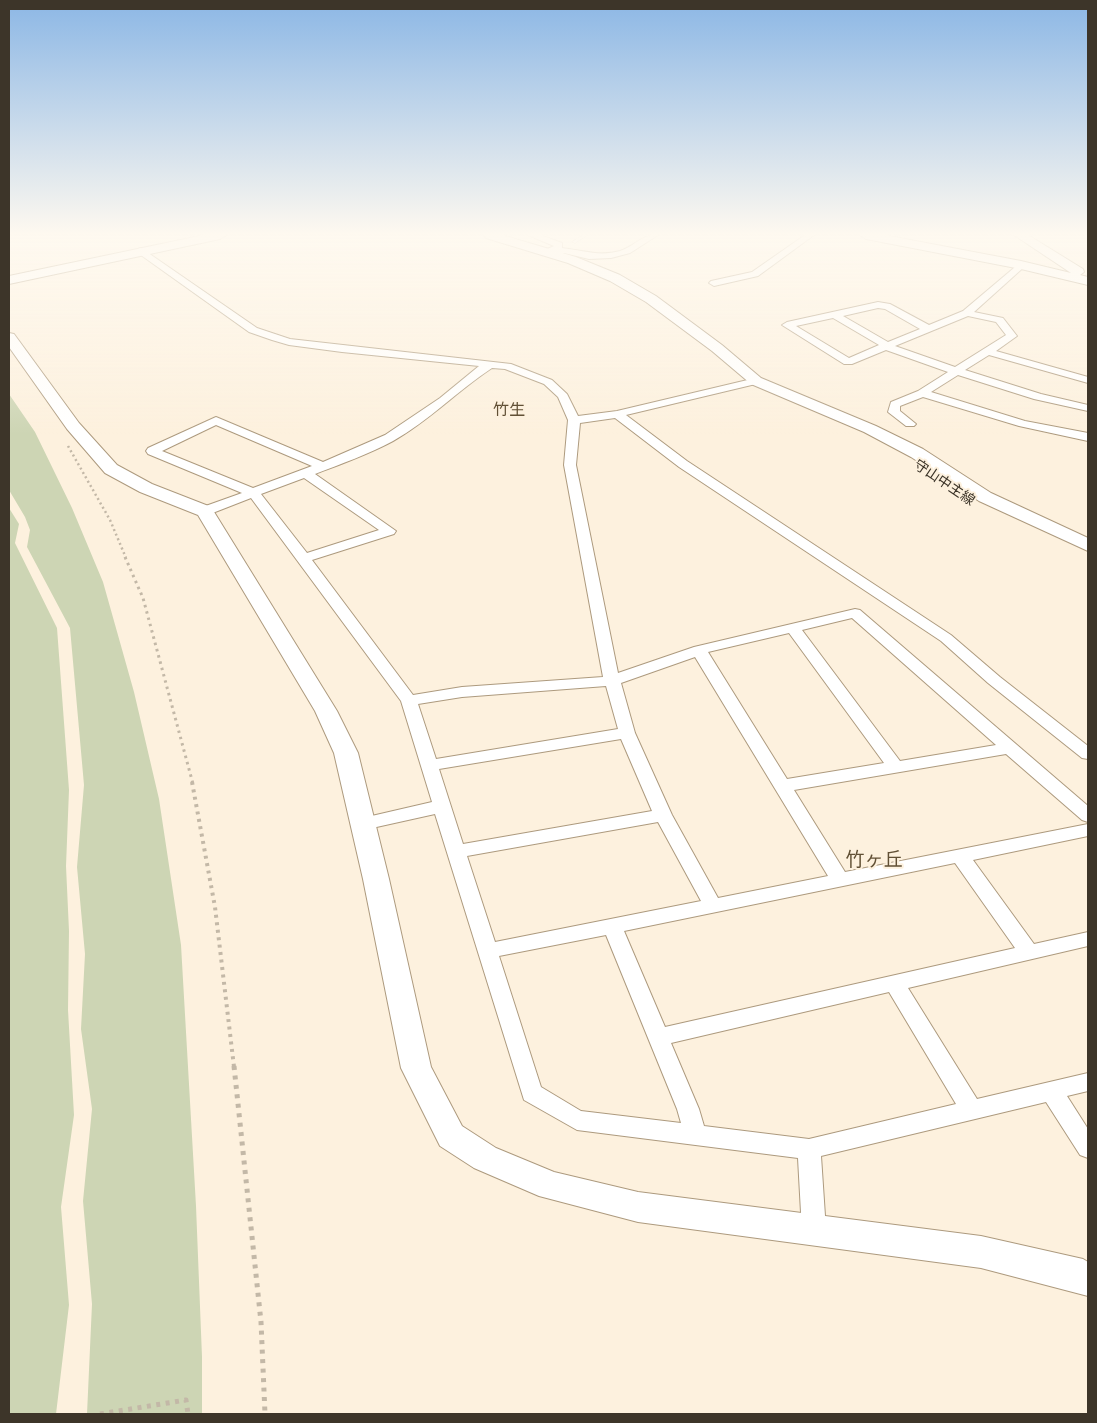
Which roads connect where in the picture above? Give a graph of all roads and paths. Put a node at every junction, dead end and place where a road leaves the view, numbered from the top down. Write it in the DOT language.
graph roads {
  1 [pos="212,301"];
  2 [pos="653,301"];
  3 [pos="980,301"];
  4 [pos="967,313"];
  5 [pos="835,315"];
  6 [pos="928,329"];
  7 [pos="9,337"];
  8 [pos="887,346"];
  9 [pos="988,352"];
  10 [pos="490,364"];
  11 [pos="958,372"];
  12 [pos="756,380"];
  13 [pos="1088,382"];
  14 [pos="922,393"];
  15 [pos="806,402"];
  16 [pos="1088,408"];
  17 [pos="617,414"];
  18 [pos="574,420"];
  19 [pos="910,424"];
  20 [pos="1088,437"];
  21 [pos="64,439"];
  22 [pos="323,466"];
  23 [pos="306,473"];
  24 [pos="254,493"];
  25 [pos="205,511"];
  26 [pos="1088,545"];
  27 [pos="1088,554"];
  28 [pos="304,558"];
  29 [pos="792,627"];
  30 [pos="699,650"];
  31 [pos="612,681"];
  32 [pos="409,701"];
  33 [pos="627,733"];
  34 [pos="1010,748"];
  35 [pos="1088,754"];
  36 [pos="430,765"];
  37 [pos="896,767"];
  38 [pos="782,786"];
  39 [pos="443,806"];
  40 [pos="663,815"];
  41 [pos="1088,816"];
  42 [pos="363,824"];
  43 [pos="1088,830"];
  44 [pos="457,850"];
  45 [pos="960,856"];
  46 [pos="840,880"];
  47 [pos="713,906"];
  48 [pos="612,926"];
  49 [pos="1088,939"];
  50 [pos="488,950"];
  51 [pos="1030,953"];
  52 [pos="895,984"];
  53 [pos="658,1037"];
  54 [pos="1088,1082"];
  55 [pos="1051,1091"];
  56 [pos="972,1110"];
  57 [pos="695,1134"];
  58 [pos="1088,1148"];
  59 [pos="809,1149"];
  60 [pos="814,1232"];
  61 [pos="1088,1279"];
  62 [pos="100,1414"];
  63 [pos="188,1414"];
  64 [pos="265,1414"];
  1 -- 10 [label="street"];
  2 -- 12 [label="street, 守山中主線"];
  3 -- 4 [label="street"];
  4 -- 6 [label="street"];
  4 -- 9 [label="street"];
  5 -- 6 [label="street"];
  5 -- 8 [label="street"];
  5 -- 8 [label="street"];
  6 -- 8 [label="street"];
  7 -- 25 [label="street"];
  8 -- 11 [label="street"];
  9 -- 11 [label="street"];
  9 -- 13 [label="street"];
  10 -- 18 [label="street"];
  10 -- 22 [label="street"];
  11 -- 14 [label="street"];
  11 -- 16 [label="street"];
  12 -- 15 [label="street, 守山中主線"];
  12 -- 17 [label="street"];
  14 -- 19 [label="street"];
  14 -- 20 [label="street"];
  15 -- 26 [label="street, 守山中主線"];
  15 -- 27 [label="street, 守山中主線"];
  17 -- 18 [label="street"];
  17 -- 35 [label="street"];
  18 -- 31 [label="street"];
  21 -- 64 [label="path"];
  22 -- 23 [label="street"];
  22 -- 24 [label="street"];
  23 -- 24 [label="street"];
  23 -- 28 [label="street"];
  24 -- 25 [label="street"];
  24 -- 28 [label="street"];
  25 -- 42 [label="street"];
  28 -- 32 [label="street"];
  29 -- 30 [label="street"];
  29 -- 34 [label="street"];
  29 -- 37 [label="street"];
  30 -- 31 [label="street"];
  30 -- 38 [label="street"];
  31 -- 32 [label="street"];
  31 -- 33 [label="street"];
  32 -- 36 [label="street"];
  33 -- 36 [label="street"];
  33 -- 40 [label="street"];
  34 -- 37 [label="street"];
  34 -- 41 [label="street"];
  36 -- 39 [label="street"];
  37 -- 38 [label="street"];
  38 -- 46 [label="street"];
  39 -- 42 [label="street"];
  39 -- 44 [label="street"];
  40 -- 44 [label="street"];
  40 -- 47 [label="street"];
  42 -- 60 [label="street"];
  43 -- 45 [label="street"];
  44 -- 50 [label="street"];
  45 -- 46 [label="street"];
  45 -- 51 [label="street"];
  46 -- 47 [label="street"];
  47 -- 48 [label="street"];
  48 -- 50 [label="street"];
  48 -- 53 [label="street"];
  49 -- 51 [label="street"];
  50 -- 57 [label="street"];
  51 -- 52 [label="street"];
  52 -- 53 [label="street"];
  52 -- 56 [label="street"];
  53 -- 57 [label="street"];
  54 -- 55 [label="street"];
  55 -- 56 [label="street"];
  55 -- 58 [label="street"];
  56 -- 59 [label="street"];
  57 -- 59 [label="street"];
  59 -- 60 [label="street"];
  60 -- 61 [label="street"];
  62 -- 63 [label="path"];
}
